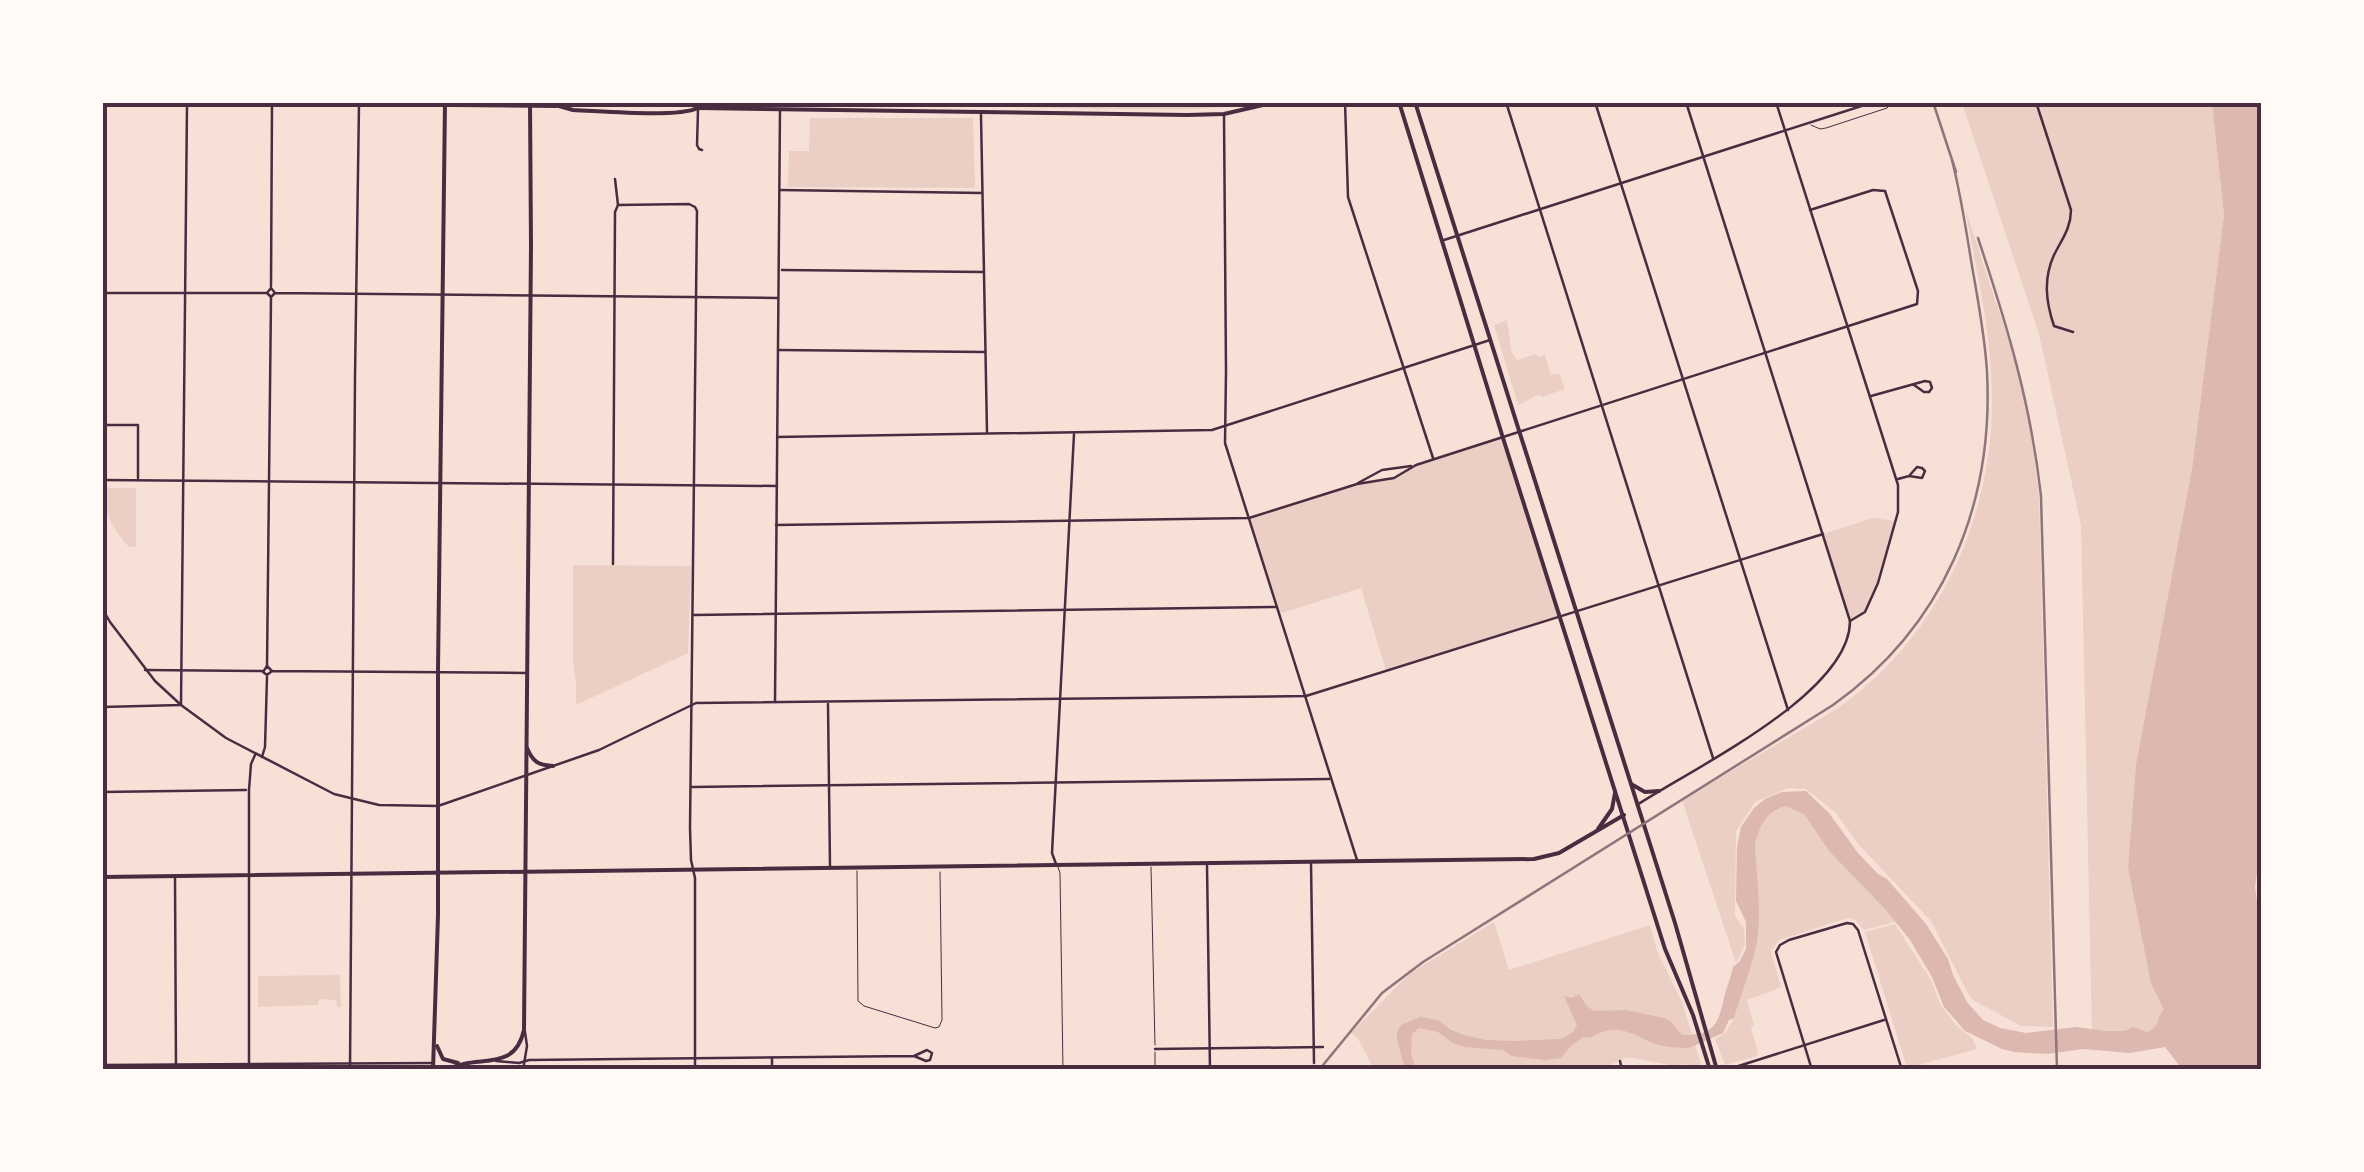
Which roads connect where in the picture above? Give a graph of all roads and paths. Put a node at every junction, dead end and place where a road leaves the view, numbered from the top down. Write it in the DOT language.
graph roads {
  1 [pos="125,102"];
  2 [pos="1276,102"];
  3 [pos="1345,102"];
  4 [pos="1400,102"];
  5 [pos="1415,102"];
  6 [pos="1506,102"];
  7 [pos="1596,102"];
  8 [pos="1686,102"];
  9 [pos="1776,102"];
  10 [pos="1874,102"];
  11 [pos="1892,102"];
  12 [pos="2036,102"];
  13 [pos="187,103"];
  14 [pos="272,103"];
  15 [pos="360,103"];
  16 [pos="622,103"];
  17 [pos="445,104"];
  18 [pos="494,104"];
  19 [pos="530,104"];
  20 [pos="1867,104"];
  21 [pos="556,106"];
  22 [pos="698,108"];
  23 [pos="780,108"];
  24 [pos="622,112"];
  25 [pos="981,114"];
  26 [pos="1224,114"];
  27 [pos="1808,124"];
  28 [pos="1786,131"];
  29 [pos="702,150"];
  30 [pos="1703,157"];
  31 [pos="615,179"];
  32 [pos="1621,184"];
  33 [pos="780,190"];
  34 [pos="984,193"];
  35 [pos="618,206"];
  36 [pos="1540,210"];
  37 [pos="1810,210"];
  38 [pos="1458,236"];
  39 [pos="1443,241"];
  40 [pos="779,270"];
  41 [pos="985,272"];
  42 [pos="271,288"];
  43 [pos="102,292"];
  44 [pos="184,292"];
  45 [pos="267,292"];
  46 [pos="275,293"];
  47 [pos="356,294"];
  48 [pos="444,294"];
  49 [pos="530,295"];
  50 [pos="614,296"];
  51 [pos="696,296"];
  52 [pos="271,297"];
  53 [pos="778,298"];
  54 [pos="1848,327"];
  55 [pos="2073,332"];
  56 [pos="1490,340"];
  57 [pos="1475,346"];
  58 [pos="778,350"];
  59 [pos="986,352"];
  60 [pos="1766,354"];
  61 [pos="1404,369"];
  62 [pos="1684,380"];
  63 [pos="1914,385"];
  64 [pos="1870,397"];
  65 [pos="1602,406"];
  66 [pos="102,425"];
  67 [pos="1224,427"];
  68 [pos="1074,432"];
  69 [pos="1519,432"];
  70 [pos="987,434"];
  71 [pos="777,437"];
  72 [pos="1503,438"];
  73 [pos="1433,460"];
  74 [pos="1416,466"];
  75 [pos="1909,476"];
  76 [pos="1896,479"];
  77 [pos="102,480"];
  78 [pos="138,480"];
  79 [pos="184,481"];
  80 [pos="270,482"];
  81 [pos="354,482"];
  82 [pos="441,483"];
  83 [pos="529,484"];
  84 [pos="614,484"];
  85 [pos="1357,484"];
  86 [pos="695,486"];
  87 [pos="777,486"];
  88 [pos="1249,518"];
  89 [pos="1069,521"];
  90 [pos="776,525"];
  91 [pos="1822,534"];
  92 [pos="1741,560"];
  93 [pos="613,564"];
  94 [pos="1659,586"];
  95 [pos="1277,607"];
  96 [pos="102,608"];
  97 [pos="1065,610"];
  98 [pos="1576,612"];
  99 [pos="776,614"];
  100 [pos="691,615"];
  101 [pos="1561,617"];
  102 [pos="1850,620"];
  103 [pos="102,622"];
  104 [pos="110,622"];
  105 [pos="267,666"];
  106 [pos="145,670"];
  107 [pos="182,670"];
  108 [pos="263,671"];
  109 [pos="272,671"];
  110 [pos="354,672"];
  111 [pos="438,673"];
  112 [pos="528,673"];
  113 [pos="267,675"];
  114 [pos="1306,696"];
  115 [pos="1060,699"];
  116 [pos="828,702"];
  117 [pos="775,703"];
  118 [pos="181,705"];
  119 [pos="692,706"];
  120 [pos="102,707"];
  121 [pos="1788,710"];
  122 [pos="526,746"];
  123 [pos="255,754"];
  124 [pos="262,757"];
  125 [pos="1714,758"];
  126 [pos="553,766"];
  127 [pos="526,775"];
  128 [pos="1332,778"];
  129 [pos="1056,781"];
  130 [pos="829,784"];
  131 [pos="1631,784"];
  132 [pos="691,787"];
  133 [pos="1615,789"];
  134 [pos="248,790"];
  135 [pos="1659,791"];
  136 [pos="102,792"];
  137 [pos="352,799"];
  138 [pos="1637,805"];
  139 [pos="438,806"];
  140 [pos="1624,815"];
  141 [pos="1596,833"];
  142 [pos="1357,860"];
  143 [pos="1311,861"];
  144 [pos="1207,863"];
  145 [pos="1056,864"];
  146 [pos="1150,864"];
  147 [pos="940,866"];
  148 [pos="830,868"];
  149 [pos="857,868"];
  150 [pos="693,869"];
  151 [pos="526,872"];
  152 [pos="438,873"];
  153 [pos="352,874"];
  154 [pos="249,875"];
  155 [pos="175,876"];
  156 [pos="102,878"];
  157 [pos="1690,980"];
  158 [pos="1681,984"];
  159 [pos="1696,1014"];
  160 [pos="1886,1019"];
  161 [pos="524,1030"];
  162 [pos="435,1042"];
  163 [pos="1804,1044"];
  164 [pos="1314,1047"];
  165 [pos="1323,1047"];
  166 [pos="1155,1048"];
  167 [pos="1210,1048"];
  168 [pos="914,1056"];
  169 [pos="772,1058"];
  170 [pos="696,1059"];
  171 [pos="494,1060"];
  172 [pos="1620,1060"];
  173 [pos="524,1062"];
  174 [pos="249,1063"];
  175 [pos="350,1063"];
  176 [pos="1314,1063"];
  177 [pos="458,1064"];
  178 [pos="102,1066"];
  179 [pos="433,1066"];
  180 [pos="176,1067"];
  181 [pos="249,1070"];
  182 [pos="350,1070"];
  183 [pos="448,1070"];
  184 [pos="522,1070"];
  185 [pos="696,1070"];
  186 [pos="772,1070"];
  187 [pos="1063,1070"];
  188 [pos="1154,1070"];
  189 [pos="1210,1070"];
  190 [pos="1622,1070"];
  191 [pos="1710,1070"];
  192 [pos="1717,1070"];
  193 [pos="1726,1070"];
  194 [pos="1812,1070"];
  195 [pos="1902,1070"];
  1 -- 13 [label="main road"];
  2 -- 26 [label="main road"];
  3 -- 61 [label="street"];
  4 -- 39 [label="main road"];
  5 -- 38 [label="main road"];
  6 -- 36 [label="street"];
  7 -- 32 [label="street"];
  8 -- 30 [label="street"];
  9 -- 28 [label="street"];
  10 -- 20 [label="street"];
  11 -- 27 [label="lane"];
  12 -- 55 [label="street"];
  13 -- 14 [label="main road"];
  13 -- 44 [label="street"];
  14 -- 15 [label="main road"];
  14 -- 42 [label="street"];
  15 -- 17 [label="main road"];
  15 -- 47 [label="street"];
  16 -- 21 [label="main road"];
  16 -- 22 [label="main road"];
  16 -- 24 [label="main road"];
  17 -- 18 [label="main road"];
  17 -- 48 [label="main road"];
  18 -- 19 [label="main road"];
  19 -- 21 [label="main road"];
  19 -- 49 [label="main road"];
  20 -- 27 [label="street"];
  21 -- 24 [label="main road"];
  22 -- 23 [label="main road"];
  22 -- 24 [label="main road"];
  22 -- 29 [label="street"];
  23 -- 25 [label="main road"];
  23 -- 33 [label="street"];
  25 -- 26 [label="main road"];
  25 -- 34 [label="street"];
  26 -- 67 [label="street"];
  27 -- 28 [label="street"];
  28 -- 30 [label="street"];
  28 -- 37 [label="street"];
  30 -- 32 [label="street"];
  30 -- 60 [label="street"];
  31 -- 35 [label="street"];
  32 -- 36 [label="street"];
  32 -- 62 [label="street"];
  33 -- 34 [label="street"];
  33 -- 40 [label="street"];
  34 -- 41 [label="street"];
  35 -- 50 [label="street"];
  35 -- 51 [label="street"];
  36 -- 38 [label="street"];
  36 -- 65 [label="street"];
  37 -- 54 [label="street"];
  37 -- 54 [label="street"];
  38 -- 39 [label="street"];
  38 -- 56 [label="main road"];
  39 -- 57 [label="main road"];
  40 -- 41 [label="street"];
  40 -- 53 [label="street"];
  41 -- 59 [label="street"];
  42 -- 45 [label="street"];
  42 -- 46 [label="street"];
  43 -- 44 [label="street"];
  44 -- 45 [label="street"];
  44 -- 79 [label="street"];
  45 -- 52 [label="street"];
  46 -- 47 [label="street"];
  46 -- 52 [label="street"];
  47 -- 48 [label="street"];
  47 -- 81 [label="street"];
  48 -- 49 [label="street"];
  48 -- 82 [label="main road"];
  49 -- 50 [label="street"];
  49 -- 83 [label="main road"];
  50 -- 51 [label="street"];
  50 -- 84 [label="street"];
  51 -- 53 [label="street"];
  51 -- 86 [label="street"];
  52 -- 80 [label="street"];
  53 -- 58 [label="street"];
  54 -- 60 [label="street"];
  54 -- 64 [label="street"];
  56 -- 57 [label="street"];
  56 -- 69 [label="main road"];
  57 -- 61 [label="street"];
  57 -- 72 [label="main road"];
  58 -- 59 [label="street"];
  58 -- 71 [label="street"];
  59 -- 70 [label="street"];
  60 -- 62 [label="street"];
  60 -- 91 [label="street"];
  61 -- 67 [label="street"];
  61 -- 73 [label="street"];
  62 -- 65 [label="street"];
  62 -- 92 [label="street"];
  63 -- 64 [label="street"];
  64 -- 76 [label="street"];
  65 -- 69 [label="street"];
  65 -- 94 [label="street"];
  66 -- 78 [label="street"];
  67 -- 68 [label="street"];
  67 -- 88 [label="street"];
  68 -- 70 [label="street"];
  68 -- 89 [label="street"];
  69 -- 72 [label="street"];
  69 -- 98 [label="main road"];
  70 -- 71 [label="street"];
  71 -- 87 [label="street"];
  72 -- 73 [label="street"];
  72 -- 101 [label="main road"];
  73 -- 74 [label="street"];
  74 -- 85 [label="street"];
  74 -- 85 [label="street"];
  75 -- 76 [label="street"];
  76 -- 102 [label="street"];
  77 -- 78 [label="street"];
  78 -- 79 [label="street"];
  79 -- 80 [label="street"];
  79 -- 107 [label="street"];
  80 -- 81 [label="street"];
  80 -- 105 [label="street"];
  81 -- 82 [label="street"];
  81 -- 110 [label="street"];
  82 -- 83 [label="street"];
  82 -- 111 [label="main road"];
  83 -- 84 [label="street"];
  83 -- 112 [label="main road"];
  84 -- 86 [label="street"];
  84 -- 93 [label="street"];
  85 -- 88 [label="street"];
  86 -- 87 [label="street"];
  86 -- 100 [label="street"];
  87 -- 90 [label="street"];
  88 -- 89 [label="street"];
  88 -- 95 [label="street"];
  89 -- 90 [label="street"];
  89 -- 97 [label="street"];
  90 -- 99 [label="street"];
  91 -- 92 [label="street"];
  91 -- 102 [label="street"];
  92 -- 94 [label="street"];
  92 -- 121 [label="street"];
  94 -- 98 [label="street"];
  94 -- 125 [label="street"];
  95 -- 97 [label="street"];
  95 -- 114 [label="street"];
  96 -- 104 [label="street"];
  97 -- 99 [label="street"];
  97 -- 115 [label="street"];
  98 -- 101 [label="street"];
  98 -- 131 [label="main road"];
  99 -- 100 [label="street"];
  99 -- 117 [label="street"];
  100 -- 119 [label="street"];
  101 -- 114 [label="street"];
  101 -- 133 [label="main road"];
  102 -- 121 [label="street"];
  103 -- 104 [label="street"];
  104 -- 106 [label="street"];
  105 -- 108 [label="street"];
  105 -- 109 [label="street"];
  106 -- 107 [label="street"];
  106 -- 118 [label="street"];
  107 -- 108 [label="street"];
  107 -- 118 [label="street"];
  108 -- 113 [label="street"];
  109 -- 110 [label="street"];
  109 -- 113 [label="street"];
  110 -- 111 [label="street"];
  110 -- 137 [label="street"];
  111 -- 112 [label="street"];
  111 -- 139 [label="main road"];
  112 -- 122 [label="main road"];
  113 -- 124 [label="street"];
  114 -- 115 [label="street"];
  114 -- 128 [label="street"];
  115 -- 116 [label="street"];
  115 -- 129 [label="street"];
  116 -- 117 [label="street"];
  116 -- 130 [label="street"];
  117 -- 119 [label="street"];
  118 -- 120 [label="street"];
  118 -- 123 [label="street"];
  119 -- 126 [label="street"];
  119 -- 132 [label="street"];
  121 -- 125 [label="street"];
  122 -- 126 [label="main road"];
  122 -- 127 [label="main road"];
  123 -- 124 [label="street"];
  123 -- 134 [label="street"];
  124 -- 137 [label="street"];
  125 -- 135 [label="street"];
  126 -- 127 [label="street"];
  127 -- 139 [label="street"];
  127 -- 151 [label="main road"];
  128 -- 129 [label="street"];
  128 -- 142 [label="street"];
  129 -- 130 [label="street"];
  129 -- 145 [label="street"];
  130 -- 132 [label="street"];
  130 -- 148 [label="street"];
  131 -- 135 [label="main road"];
  131 -- 138 [label="main road"];
  132 -- 150 [label="street"];
  133 -- 140 [label="main road"];
  133 -- 141 [label="main road"];
  134 -- 136 [label="street"];
  134 -- 154 [label="street"];
  135 -- 138 [label="street"];
  137 -- 139 [label="street"];
  137 -- 153 [label="street"];
  138 -- 157 [label="main road"];
  139 -- 152 [label="main road"];
  140 -- 141 [label="main road"];
  140 -- 158 [label="main road"];
  141 -- 142 [label="main road"];
  142 -- 143 [label="main road"];
  143 -- 144 [label="main road"];
  143 -- 164 [label="street"];
  144 -- 146 [label="main road"];
  144 -- 167 [label="street"];
  145 -- 146 [label="main road"];
  145 -- 147 [label="main road"];
  145 -- 187 [label="lane"];
  146 -- 166 [label="lane"];
  147 -- 149 [label="main road"];
  147 -- 149 [label="lane"];
  148 -- 149 [label="main road"];
  148 -- 150 [label="main road"];
  150 -- 151 [label="main road"];
  150 -- 170 [label="street"];
  151 -- 152 [label="main road"];
  151 -- 161 [label="main road"];
  152 -- 153 [label="main road"];
  152 -- 162 [label="main road"];
  153 -- 154 [label="main road"];
  153 -- 175 [label="street"];
  154 -- 155 [label="main road"];
  154 -- 174 [label="street"];
  155 -- 156 [label="main road"];
  155 -- 180 [label="street"];
  157 -- 158 [label="main road"];
  157 -- 159 [label="main road"];
  158 -- 159 [label="main road"];
  159 -- 191 [label="main road"];
  159 -- 192 [label="main road"];
  160 -- 163 [label="street"];
  160 -- 163 [label="street"];
  160 -- 195 [label="street"];
  161 -- 171 [label="main road"];
  161 -- 173 [label="street"];
  162 -- 177 [label="main road"];
  162 -- 179 [label="main road"];
  163 -- 193 [label="street"];
  163 -- 194 [label="street"];
  164 -- 165 [label="street"];
  164 -- 167 [label="street"];
  164 -- 176 [label="street"];
  166 -- 167 [label="street"];
  166 -- 188 [label="lane"];
  167 -- 189 [label="street"];
  168 -- 169 [label="street"];
  169 -- 170 [label="street"];
  169 -- 186 [label="street"];
  170 -- 173 [label="street"];
  170 -- 185 [label="street"];
  171 -- 173 [label="street"];
  171 -- 177 [label="main road"];
  172 -- 190 [label="street"];
  173 -- 184 [label="street"];
  174 -- 175 [label="street"];
  174 -- 180 [label="street"];
  174 -- 181 [label="street"];
  175 -- 179 [label="street"];
  175 -- 182 [label="street"];
  177 -- 183 [label="main road"];
  178 -- 180 [label="street"];
}
